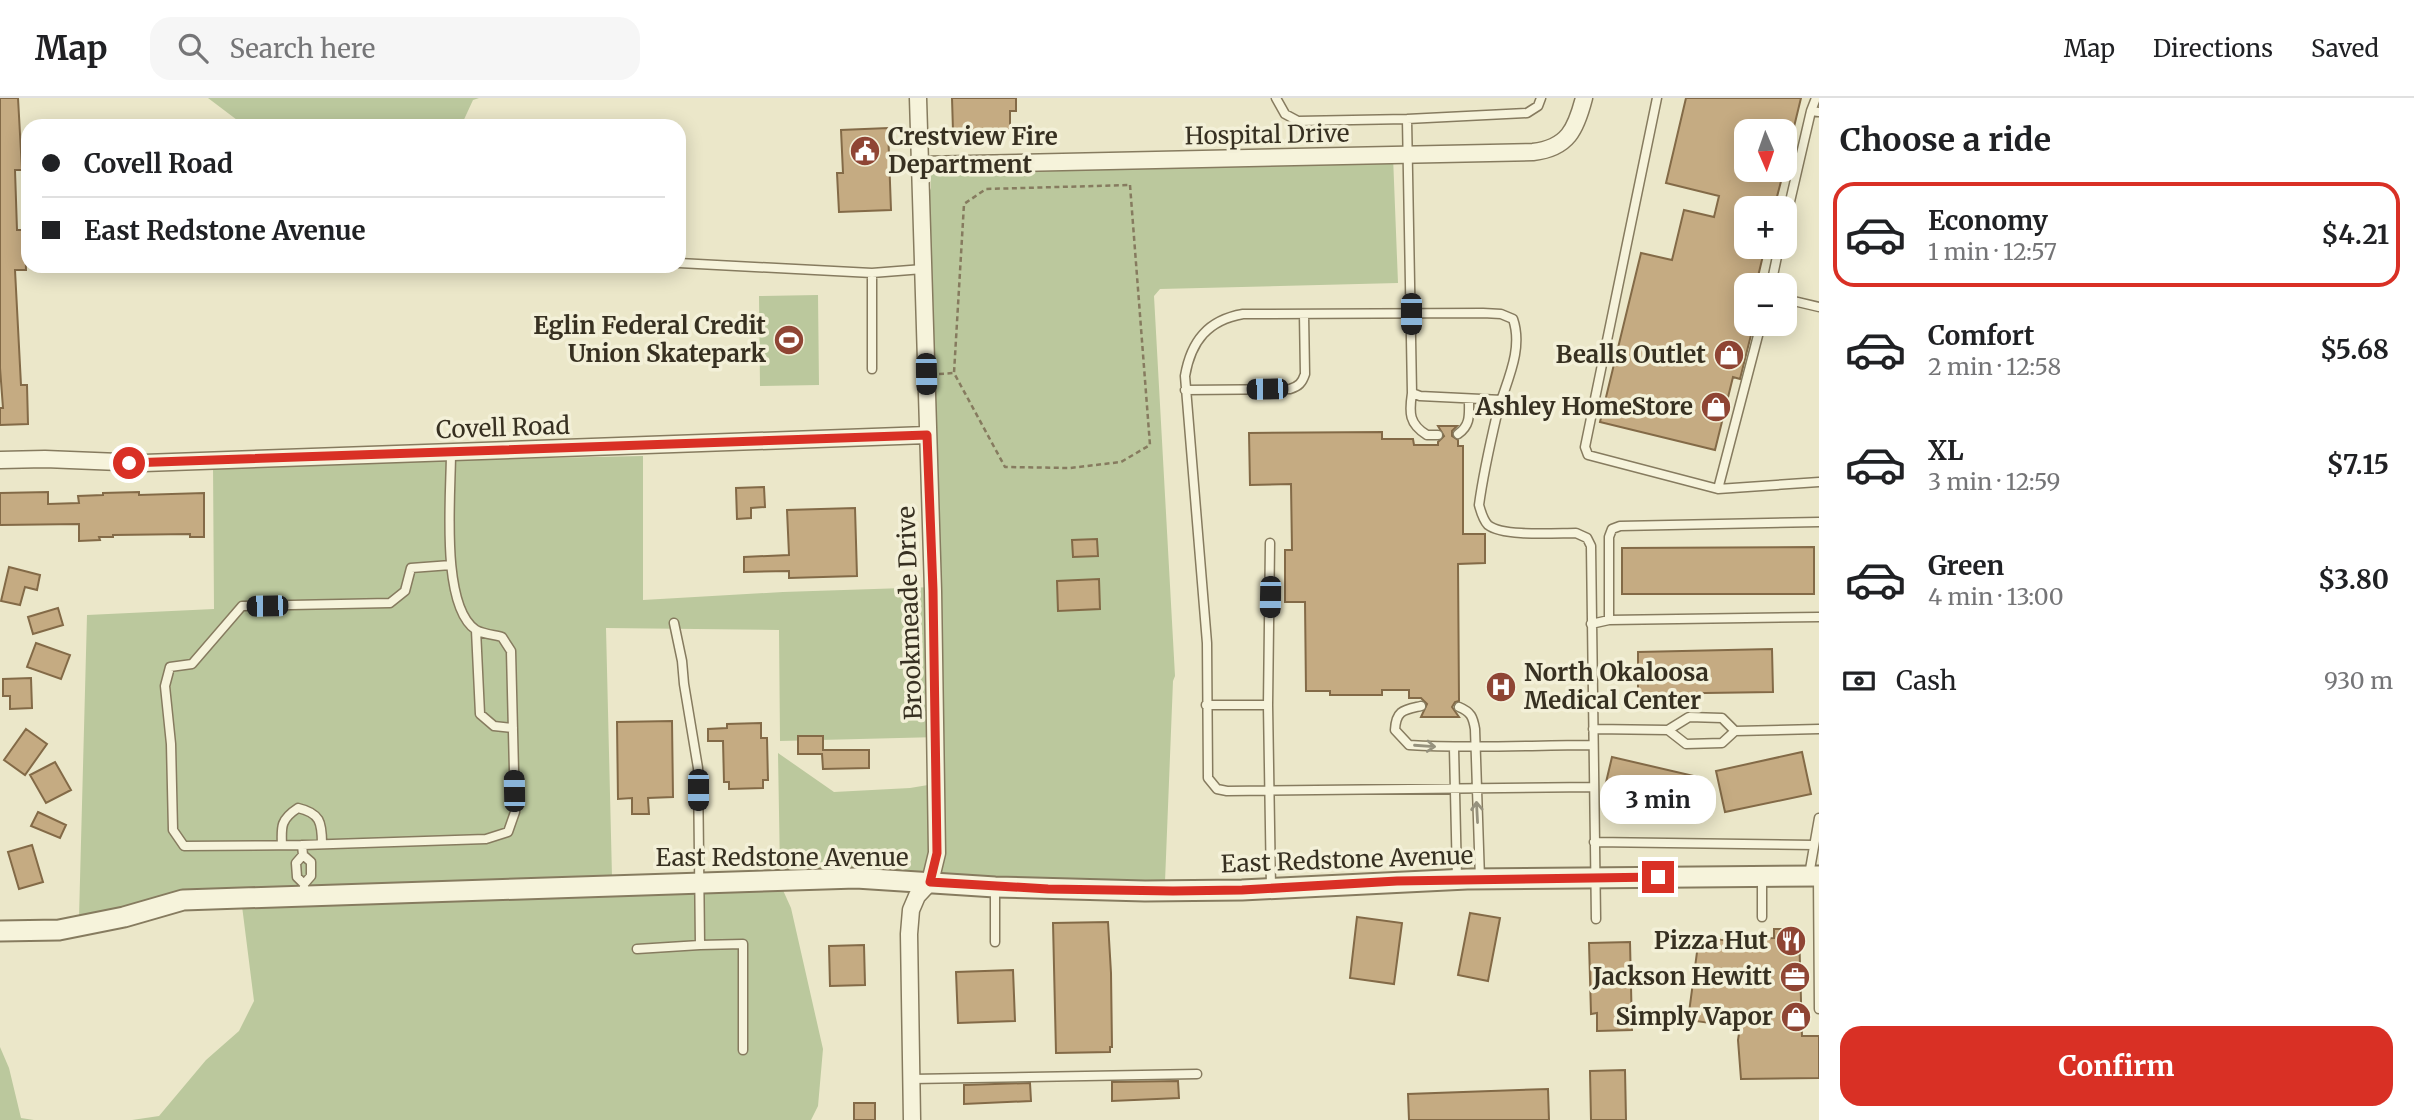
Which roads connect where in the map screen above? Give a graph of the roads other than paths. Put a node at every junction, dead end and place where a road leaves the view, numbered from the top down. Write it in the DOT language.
graph roads {
  1 [pos="918,98"];
  2 [pos="1276,98"];
  3 [pos="1541,98"];
  4 [pos="1584,98"];
  5 [pos="1657,98"];
  6 [pos="1816,98"];
  7 [pos="1815,112"];
  8 [pos="1407,119"];
  9 [pos="1408,156"];
  10 [pos="920,165"];
  11 [pos="1792,196"];
  12 [pos="686,262"];
  13 [pos="923,269"];
  14 [pos="872,273"];
  15 [pos="1797,302"];
  16 [pos="1819,307"];
  17 [pos="1304,314"];
  18 [pos="1411,314"];
  19 [pos="1758,336"];
  20 [pos="872,369"];
  21 [pos="1185,390"];
  22 [pos="1412,393"];
  23 [pos="1469,400"];
  24 [pos="1502,400"];
  25 [pos="1458,434"];
  26 [pos="927,435"];
  27 [pos="1438,435"];
  28 [pos="451,453"];
  29 [pos="0,460"];
  30 [pos="1819,482"];
  31 [pos="1718,489"];
  32 [pos="1819,522"];
  33 [pos="1270,543"];
  34 [pos="451,565"];
  35 [pos="1819,617"];
  36 [pos="1609,620"];
  37 [pos="674,623"];
  38 [pos="1591,624"];
  39 [pos="477,630"];
  40 [pos="1206,705"];
  41 [pos="1268,705"];
  42 [pos="1421,706"];
  43 [pos="1459,706"];
  44 [pos="513,728"];
  45 [pos="1593,729"];
  46 [pos="1819,729"];
  47 [pos="1668,730"];
  48 [pos="1735,731"];
  49 [pos="1476,745"];
  50 [pos="1593,745"];
  51 [pos="1454,748"];
  52 [pos="1593,787"];
  53 [pos="1476,788"];
  54 [pos="1456,789"];
  55 [pos="1269,792"];
  56 [pos="1819,818"];
  57 [pos="1594,842"];
  58 [pos="322,844"];
  59 [pos="282,845"];
  60 [pos="302,845"];
  61 [pos="1814,845"];
  62 [pos="1816,875"];
  63 [pos="1762,876"];
  64 [pos="1594,878"];
  65 [pos="1480,879"];
  66 [pos="1457,880"];
  67 [pos="699,882"];
  68 [pos="930,882"];
  69 [pos="995,887"];
  70 [pos="1271,888"];
  71 [pos="304,889"];
  72 [pos="1762,917"];
  73 [pos="1596,919"];
  74 [pos="0,931"];
  75 [pos="995,942"];
  76 [pos="700,945"];
  77 [pos="637,949"];
  78 [pos="1819,1009"];
  79 [pos="743,1050"];
  80 [pos="1197,1074"];
  81 [pos="911,1079"];
  82 [pos="912,1120"];
  1 -- 10 [label="street, Brookmeade Drive"];
  2 -- 8 [label="lane"];
  3 -- 8 [label="lane"];
  4 -- 9 [label="street, Hospital Drive"];
  5 -- 31 [label="lane"];
  6 -- 7 [label="lane"];
  7 -- 11 [label="lane"];
  8 -- 9 [label="lane"];
  9 -- 10 [label="street, Hospital Drive"];
  9 -- 18 [label="lane"];
  10 -- 13 [label="street, Brookmeade Drive"];
  12 -- 14 [label="lane"];
  13 -- 14 [label="lane"];
  13 -- 26 [label="street, Brookmeade Drive"];
  14 -- 20 [label="lane"];
  15 -- 16 [label="lane"];
  17 -- 18 [label="lane"];
  17 -- 21 [label="lane"];
  17 -- 21 [label="lane"];
  18 -- 22 [label="lane"];
  18 -- 24 [label="lane"];
  19 -- 31 [label="lane"];
  21 -- 40 [label="lane"];
  22 -- 23 [label="lane"];
  22 -- 27 [label="lane"];
  23 -- 24 [label="lane"];
  23 -- 25 [label="lane"];
  24 -- 38 [label="lane"];
  26 -- 28 [label="street, Covell Road"];
  26 -- 68 [label="street, Brookmeade Drive"];
  28 -- 29 [label="street, Covell Road"];
  28 -- 34 [label="lane"];
  30 -- 31 [label="lane"];
  32 -- 36 [label="lane"];
  33 -- 41 [label="lane"];
  34 -- 39 [label="lane"];
  34 -- 59 [label="lane"];
  35 -- 36 [label="lane"];
  36 -- 38 [label="lane"];
  37 -- 67 [label="lane"];
  38 -- 45 [label="lane"];
  39 -- 44 [label="lane"];
  39 -- 44 [label="lane"];
  40 -- 41 [label="lane"];
  40 -- 55 [label="lane"];
  41 -- 55 [label="lane"];
  42 -- 51 [label="lane, one-way"];
  43 -- 49 [label="lane"];
  44 -- 58 [label="lane"];
  45 -- 47 [label="lane"];
  45 -- 50 [label="lane"];
  46 -- 48 [label="lane"];
  47 -- 48 [label="lane"];
  47 -- 48 [label="lane"];
  49 -- 50 [label="lane"];
  49 -- 51 [label="lane"];
  49 -- 53 [label="lane"];
  50 -- 52 [label="lane"];
  51 -- 54 [label="lane"];
  52 -- 53 [label="lane"];
  52 -- 57 [label="lane"];
  53 -- 54 [label="lane"];
  65 -- 53 [label="lane, one-way"];
  54 -- 55 [label="lane"];
  54 -- 66 [label="lane"];
  55 -- 70 [label="lane"];
  56 -- 61 [label="lane"];
  57 -- 61 [label="lane"];
  57 -- 64 [label="lane"];
  58 -- 59 [label="lane"];
  58 -- 60 [label="lane"];
  59 -- 60 [label="lane"];
  60 -- 71 [label="lane"];
  61 -- 62 [label="lane"];
  62 -- 63 [label="street, East Redstone Avenue"];
  62 -- 78 [label="lane"];
  63 -- 64 [label="street, East Redstone Avenue"];
  63 -- 72 [label="lane"];
  64 -- 65 [label="street, East Redstone Avenue"];
  64 -- 73 [label="lane"];
  65 -- 66 [label="street, East Redstone Avenue"];
  66 -- 70 [label="street, East Redstone Avenue"];
  67 -- 68 [label="street, East Redstone Avenue"];
  67 -- 71 [label="street, East Redstone Avenue"];
  67 -- 76 [label="lane"];
  68 -- 69 [label="street, East Redstone Avenue"];
  68 -- 81 [label="street, Brookmeade Drive"];
  69 -- 70 [label="street, East Redstone Avenue"];
  69 -- 75 [label="lane"];
  71 -- 74 [label="street, East Redstone Avenue"];
  76 -- 77 [label="lane"];
  76 -- 79 [label="lane"];
  80 -- 81 [label="lane"];
  81 -- 82 [label="street, Brookmeade Drive"];
}
